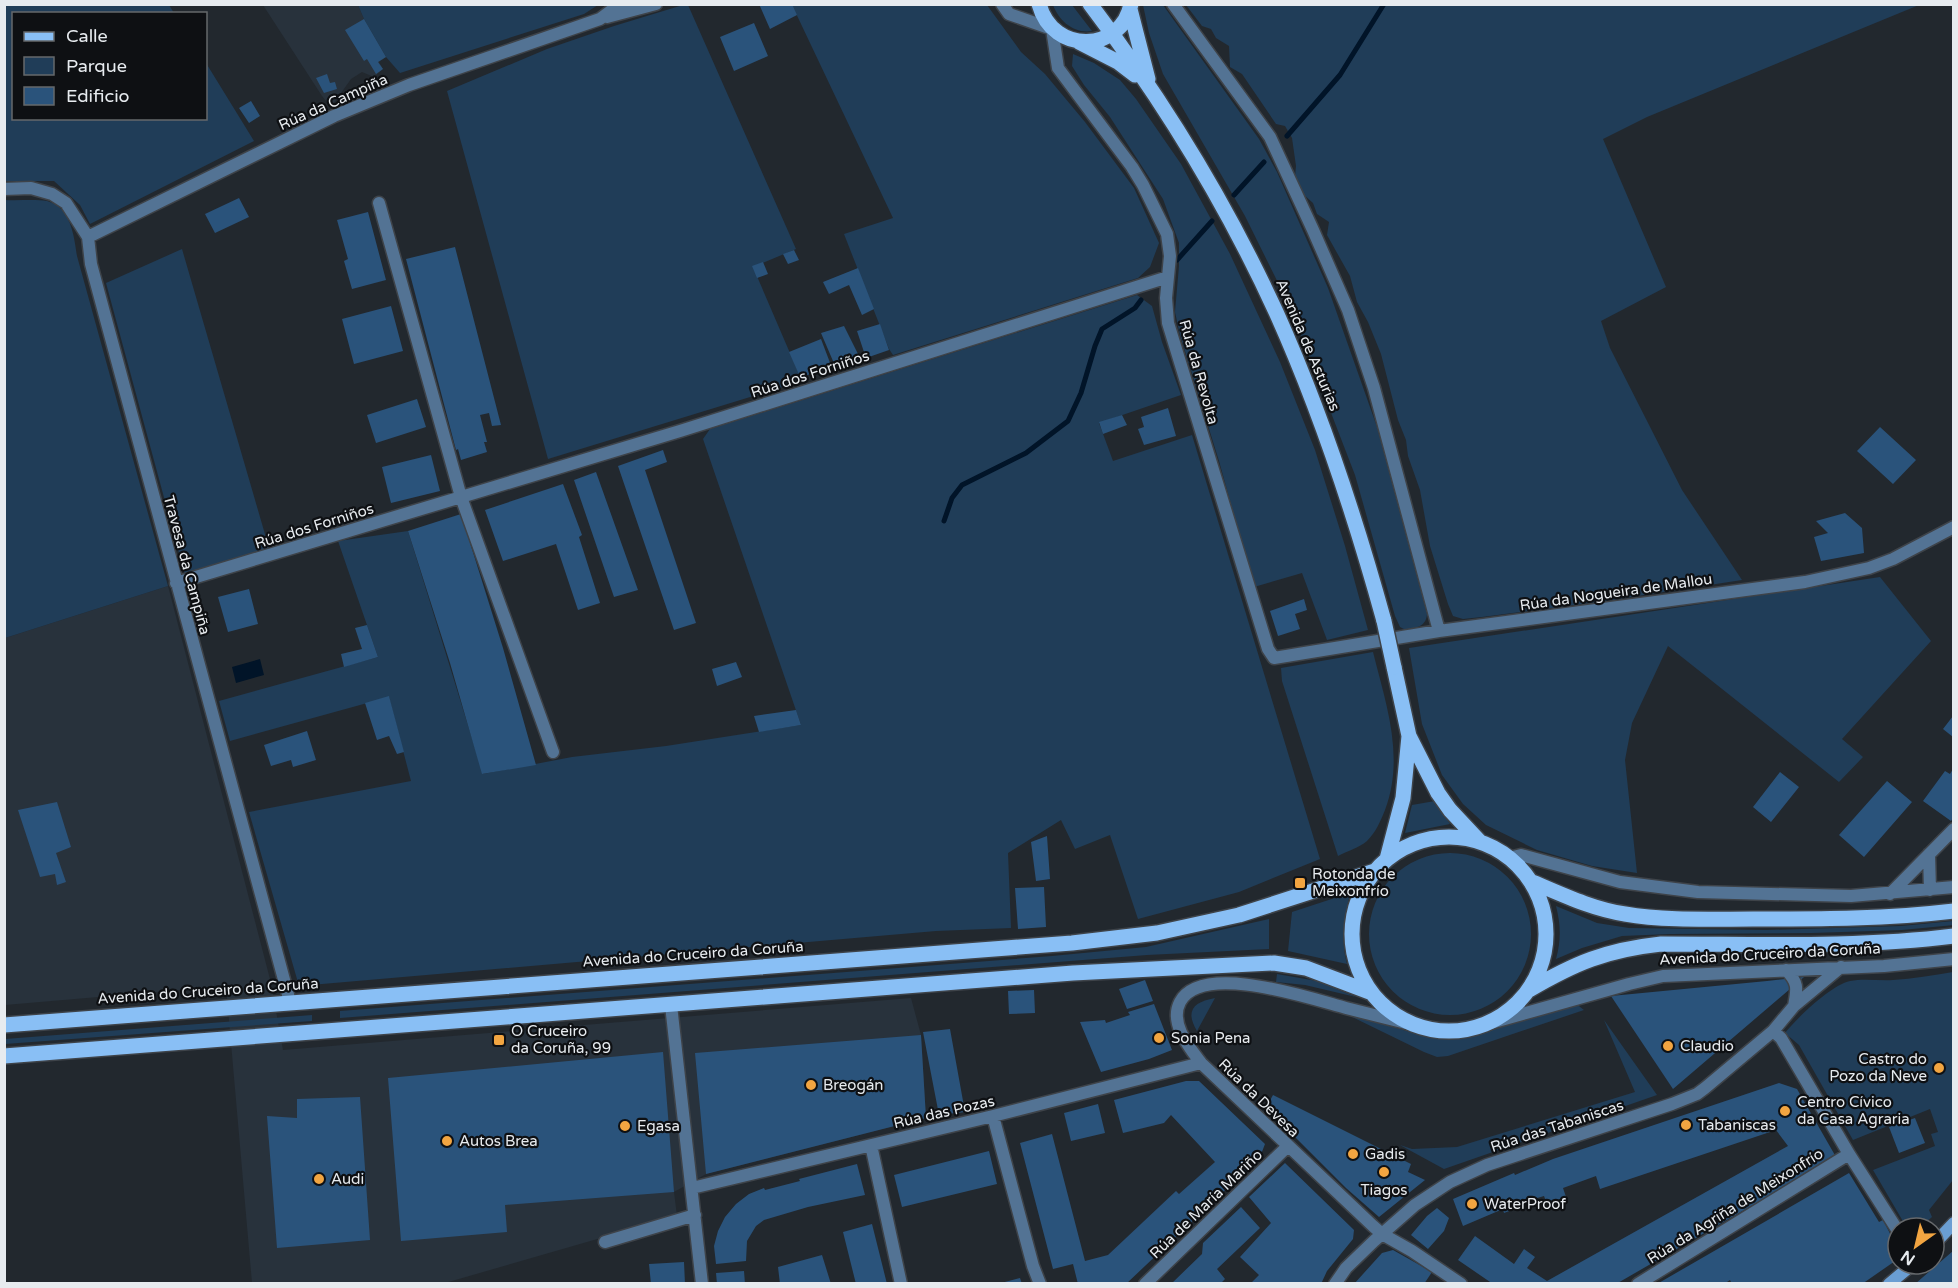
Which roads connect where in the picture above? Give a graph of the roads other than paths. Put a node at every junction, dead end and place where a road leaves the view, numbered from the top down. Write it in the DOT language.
graph roads {
  1 [pos="620,4"];
  2 [pos="656,4"];
  3 [pos="1002,4"];
  4 [pos="1039,4"];
  5 [pos="1090,4"];
  6 [pos="1173,4"];
  7 [pos="1130,7"];
  8 [pos="600,19"];
  9 [pos="1052,29"];
  10 [pos="1113,33"];
  11 [pos="1079,42"];
  12 [pos="1151,87"];
  13 [pos="4,189"];
  14 [pos="379,202"];
  15 [pos="87,237"];
  16 [pos="1168,277"];
  17 [pos="461,497"];
  18 [pos="1953,526"];
  19 [pos="176,584"];
  20 [pos="1439,632"];
  21 [pos="1274,658"];
  22 [pos="1408,736"];
  23 [pos="553,752"];
  24 [pos="1953,829"];
  25 [pos="1480,842"];
  26 [pos="1929,854"];
  27 [pos="1509,858"];
  28 [pos="1387,859"];
  29 [pos="1375,871"];
  30 [pos="1530,881"];
  31 [pos="1953,887"];
  32 [pos="1930,890"];
  33 [pos="1890,894"];
  34 [pos="1953,911"];
  35 [pos="1953,936"];
  36 [pos="1953,959"];
  37 [pos="1841,967"];
  38 [pos="1786,970"];
  39 [pos="1529,990"];
  40 [pos="1372,993"];
  41 [pos="290,1002"];
  42 [pos="671,1005"];
  43 [pos="1794,1006"];
  44 [pos="1487,1024"];
  45 [pos="4,1025"];
  46 [pos="1418,1026"];
  47 [pos="1773,1031"];
  48 [pos="4,1056"];
  49 [pos="1201,1063"];
  50 [pos="993,1116"];
  51 [pos="871,1145"];
  52 [pos="1288,1146"];
  53 [pos="1849,1154"];
  54 [pos="692,1188"];
  55 [pos="695,1215"];
  56 [pos="1888,1216"];
  57 [pos="1383,1234"];
  58 [pos="605,1242"];
  59 [pos="702,1284"];
  60 [pos="901,1284"];
  61 [pos="1040,1284"];
  62 [pos="1144,1284"];
  63 [pos="1335,1284"];
  64 [pos="1461,1284"];
  65 [pos="1638,1284"];
  1 -- 8 [label="street, Rúa da Campiña"];
  2 -- 8 [label="street, Rúa da Campiña"];
  3 -- 9 [label="street"];
  4 -- 9 [label="main road"];
  5 -- 10 [label="main road, Avenida de Asturias"];
  6 -- 20 [label="street"];
  7 -- 10 [label="main road"];
  7 -- 12 [label="main road"];
  8 -- 15 [label="street, Rúa da Campiña"];
  9 -- 11 [label="main road"];
  9 -- 16 [label="street, Rúa da Revolta"];
  10 -- 11 [label="main road"];
  10 -- 12 [label="main road, Avenida de Asturias"];
  11 -- 12 [label="main road"];
  12 -- 22 [label="main road, Avenida de Asturias, bridge"];
  13 -- 15 [label="street, Travesa da Campiña"];
  14 -- 17 [label="street"];
  15 -- 19 [label="street, Travesa da Campiña"];
  16 -- 17 [label="street, Rúa dos Forniños"];
  16 -- 21 [label="street, Rúa da Revolta"];
  17 -- 19 [label="street, Rúa dos Forniños"];
  17 -- 23 [label="street"];
  18 -- 20 [label="street, Rúa da Nogueira de Mallou"];
  19 -- 41 [label="street, Travesa da Campiña"];
  20 -- 21 [label="street, Rúa da Nogueira de Mallou"];
  22 -- 25 [label="main road, Avenida de Asturias"];
  22 -- 28 [label="main road, Avenida de Asturias"];
  24 -- 26 [label="street"];
  25 -- 27 [label="main road"];
  25 -- 28 [label="main road"];
  26 -- 32 [label="street"];
  26 -- 33 [label="street"];
  27 -- 30 [label="main road"];
  27 -- 33 [label="street"];
  28 -- 29 [label="main road"];
  29 -- 40 [label="main road"];
  29 -- 41 [label="main road, Avenida do Cruceiro da Coruña"];
  30 -- 34 [label="main road, Avenida do Cruceiro da Coruña"];
  30 -- 39 [label="main road"];
  31 -- 32 [label="street"];
  32 -- 33 [label="street"];
  35 -- 39 [label="main road, Avenida do Cruceiro da Coruña"];
  36 -- 37 [label="street, Avenida do Cruceiro da Coruña"];
  37 -- 38 [label="street, Avenida do Cruceiro da Coruña"];
  37 -- 43 [label="street, Rúa das Tabaniscas"];
  38 -- 43 [label="street"];
  38 -- 44 [label="street, Avenida do Cruceiro da Coruña"];
  39 -- 44 [label="main road"];
  40 -- 42 [label="main road"];
  40 -- 46 [label="main road"];
  41 -- 45 [label="main road, Avenida do Cruceiro da Coruña"];
  42 -- 48 [label="main road"];
  42 -- 54 [label="street"];
  43 -- 47 [label="street, Rúa das Tabaniscas"];
  44 -- 46 [label="main road"];
  46 -- 49 [label="street, Rúa da Devesa"];
  47 -- 53 [label="street"];
  47 -- 57 [label="street, Rúa das Tabaniscas"];
  49 -- 50 [label="street, Rúa das Pozas"];
  49 -- 52 [label="street, Rúa da Devesa"];
  50 -- 51 [label="street, Rúa das Pozas"];
  50 -- 61 [label="street"];
  51 -- 54 [label="street, Rúa das Pozas"];
  51 -- 60 [label="street"];
  52 -- 57 [label="street, Rúa da Devesa"];
  52 -- 62 [label="street, Rúa de María Mariño"];
  53 -- 56 [label="street"];
  53 -- 65 [label="street, Rúa da Agriña de Meixonfrío"];
  54 -- 55 [label="street"];
  55 -- 58 [label="street"];
  55 -- 59 [label="street"];
  57 -- 63 [label="street, Rúa das Tabaniscas"];
  57 -- 64 [label="street, Rúa da Devesa"];
}
